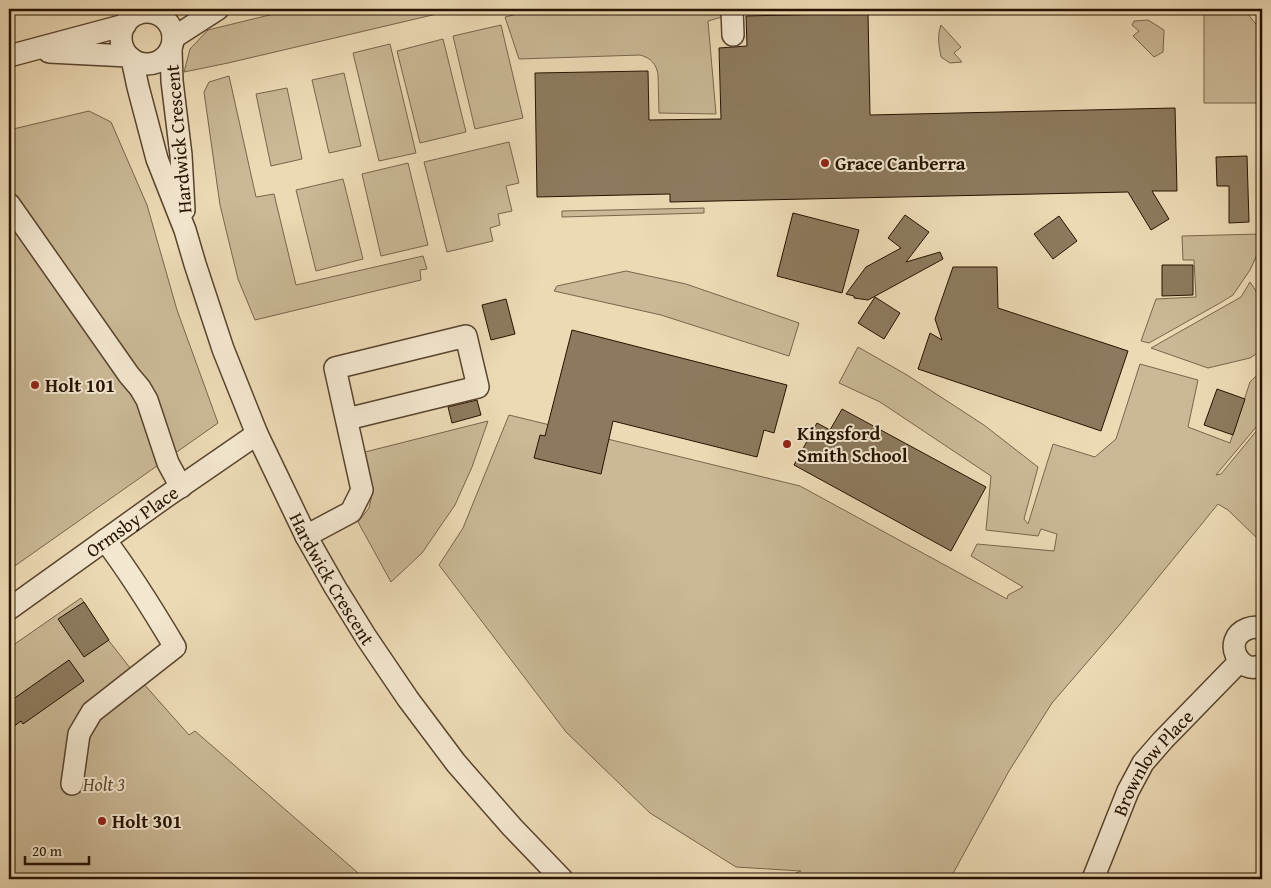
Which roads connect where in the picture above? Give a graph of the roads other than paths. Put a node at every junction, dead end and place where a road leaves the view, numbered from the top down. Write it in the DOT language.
graph roads {
  1 [pos="213,9"];
  2 [pos="218,9"];
  3 [pos="732,9"];
  4 [pos="161,16"];
  5 [pos="125,25"];
  6 [pos="733,36"];
  7 [pos="172,44"];
  8 [pos="19,53"];
  9 [pos="130,58"];
  10 [pos="9,204"];
  11 [pos="185,230"];
  12 [pos="347,419"];
  13 [pos="257,434"];
  14 [pos="182,486"];
  15 [pos="306,536"];
  16 [pos="105,540"];
  17 [pos="9,609"];
  18 [pos="1262,629"];
  19 [pos="1239,662"];
  20 [pos="1262,665"];
  21 [pos="72,784"];
  22 [pos="562,879"];
  23 [pos="1092,879"];
  1 -- 4 [label="street"];
  2 -- 7 [label="street"];
  3 -- 6 [label="street"];
  4 -- 5 [label="street"];
  4 -- 7 [label="street"];
  5 -- 8 [label="street"];
  5 -- 9 [label="street"];
  7 -- 9 [label="street"];
  7 -- 11 [label="street, Hardwick Crescent"];
  8 -- 9 [label="street"];
  9 -- 11 [label="street, Hardwick Crescent"];
  10 -- 14 [label="street"];
  11 -- 13 [label="street, Hardwick Crescent"];
  12 -- 12 [label="street"];
  12 -- 15 [label="street"];
  13 -- 14 [label="street, Ormsby Place"];
  13 -- 15 [label="street, Hardwick Crescent"];
  14 -- 16 [label="street, Ormsby Place"];
  15 -- 22 [label="street, Hardwick Crescent"];
  16 -- 17 [label="street, Ormsby Place"];
  16 -- 21 [label="street"];
  18 -- 19 [label="street"];
  19 -- 20 [label="street"];
  19 -- 23 [label="street, Brownlow Place"];
}
